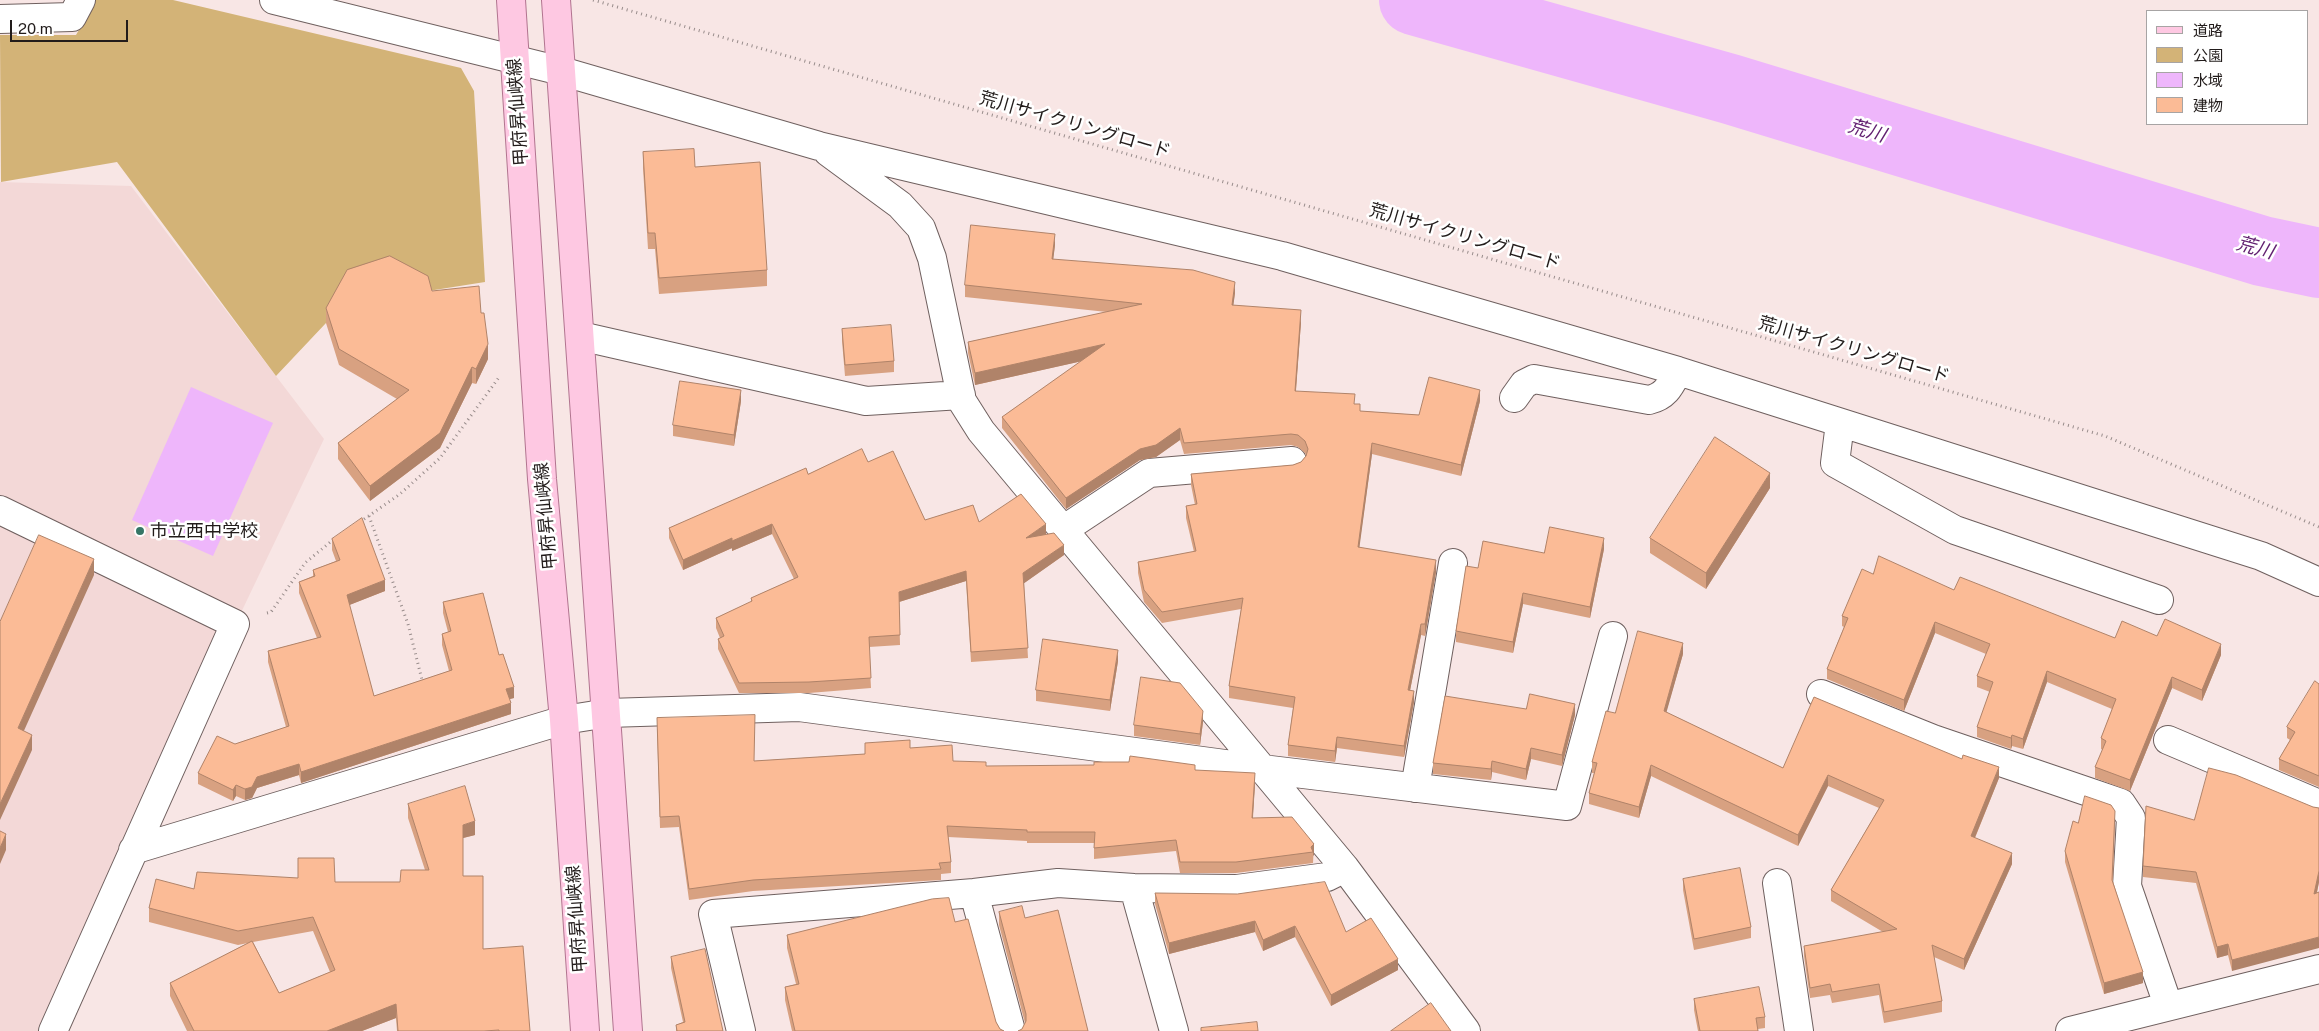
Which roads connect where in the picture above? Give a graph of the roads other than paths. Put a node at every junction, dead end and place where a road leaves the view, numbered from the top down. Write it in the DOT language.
graph roads {
  1 [pos="81,0"];
  2 [pos="274,0"];
  3 [pos="511,0"];
  4 [pos="556,0"];
  5 [pos="0,19"];
  6 [pos="514,48"];
  7 [pos="560,71"];
  8 [pos="819,146"];
  9 [pos="580,336"];
  10 [pos="1678,371"];
  11 [pos="961,395"];
  12 [pos="1514,398"];
  13 [pos="1840,423"];
  14 [pos="1292,461"];
  15 [pos="0,510"];
  16 [pos="1062,530"];
  17 [pos="1453,563"];
  18 [pos="2319,582"];
  19 [pos="2159,600"];
  20 [pos="1613,636"];
  21 [pos="1821,694"];
  22 [pos="608,713"];
  23 [pos="564,720"];
  24 [pos="2168,740"];
  25 [pos="1262,769"];
  26 [pos="1415,788"];
  27 [pos="2319,804"];
  28 [pos="133,850"];
  29 [pos="1345,868"];
  30 [pos="1777,883"];
  31 [pos="1134,888"];
  32 [pos="974,893"];
  33 [pos="2319,969"];
  34 [pos="2168,1005"];
  35 [pos="53,1031"];
  36 [pos="585,1031"];
  37 [pos="628,1031"];
  38 [pos="741,1031"];
  39 [pos="1011,1031"];
  40 [pos="1174,1031"];
  41 [pos="1466,1031"];
  42 [pos="1799,1031"];
  43 [pos="2070,1031"];
  1 -- 5 [label="street"];
  2 -- 6 [label="street"];
  3 -- 6 [label="main road, 甲府昇仙峡線"];
  4 -- 7 [label="main road"];
  6 -- 7 [label="street"];
  6 -- 23 [label="main road, 甲府昇仙峡線"];
  7 -- 8 [label="street"];
  7 -- 9 [label="main road"];
  8 -- 10 [label="street"];
  8 -- 11 [label="street"];
  9 -- 11 [label="street"];
  9 -- 22 [label="main road"];
  10 -- 12 [label="street"];
  10 -- 13 [label="street"];
  11 -- 16 [label="street"];
  13 -- 18 [label="street"];
  13 -- 19 [label="street"];
  14 -- 16 [label="street"];
  15 -- 28 [label="street"];
  16 -- 25 [label="street"];
  17 -- 26 [label="street"];
  20 -- 26 [label="street"];
  21 -- 34 [label="street"];
  22 -- 23 [label="street"];
  22 -- 25 [label="street"];
  22 -- 37 [label="main road"];
  23 -- 28 [label="street"];
  23 -- 36 [label="main road, 甲府昇仙峡線"];
  24 -- 27 [label="street"];
  25 -- 26 [label="street"];
  25 -- 29 [label="street"];
  28 -- 35 [label="street"];
  29 -- 31 [label="street"];
  29 -- 41 [label="street"];
  30 -- 42 [label="street"];
  31 -- 32 [label="street"];
  31 -- 40 [label="street"];
  32 -- 38 [label="street"];
  32 -- 39 [label="street"];
  33 -- 34 [label="street"];
  34 -- 43 [label="street"];
}
